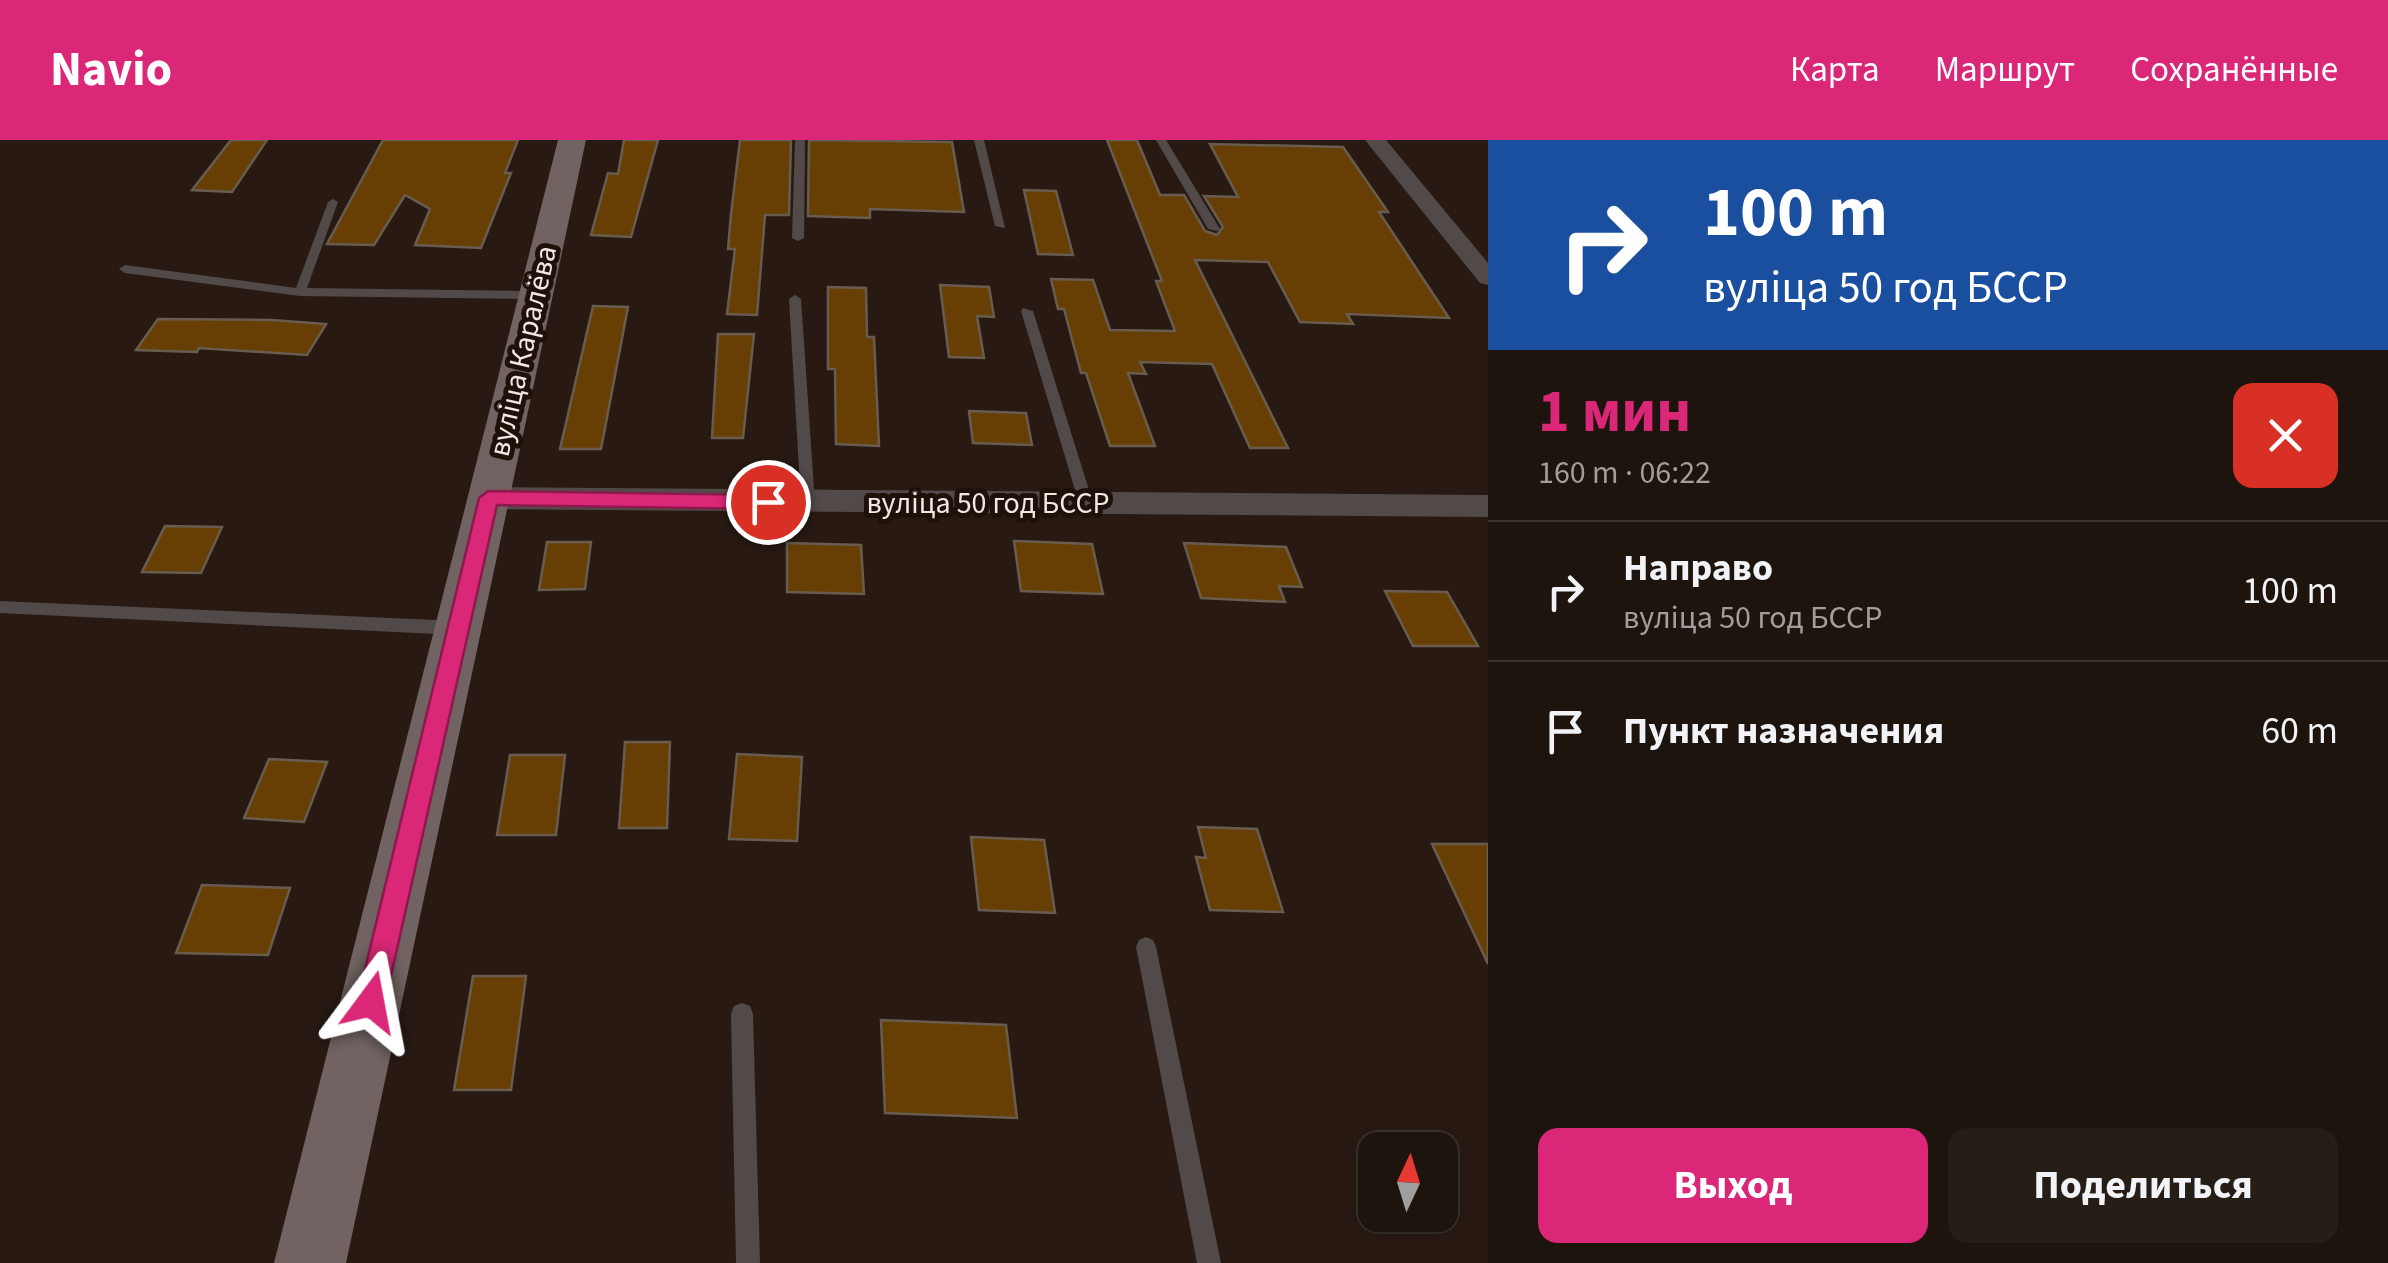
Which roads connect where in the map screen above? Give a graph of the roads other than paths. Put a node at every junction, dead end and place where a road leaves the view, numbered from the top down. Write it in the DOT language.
graph roads {
  1 [pos="572,140"];
  2 [pos="800,140"];
  3 [pos="979,140"];
  4 [pos="1160,140"];
  5 [pos="1375,140"];
  6 [pos="333,202"];
  7 [pos="1000,226"];
  8 [pos="1214,228"];
  9 [pos="798,238"];
  10 [pos="125,268"];
  11 [pos="1488,278"];
  12 [pos="300,292"];
  13 [pos="536,295"];
  14 [pos="795,299"];
  15 [pos="1027,311"];
  16 [pos="488,498"];
  17 [pos="808,503"];
  18 [pos="1086,503"];
  19 [pos="1488,506"];
  20 [pos="0,607"];
  21 [pos="459,628"];
  22 [pos="1146,947"];
  23 [pos="742,1014"];
  24 [pos="310,1263"];
  25 [pos="748,1263"];
  26 [pos="1209,1263"];
  1 -- 13 [label="main road, вуліца Каралёва"];
  2 -- 9 [label="lane"];
  3 -- 7 [label="lane"];
  4 -- 8 [label="lane"];
  5 -- 11 [label="street"];
  6 -- 12 [label="lane"];
  10 -- 12 [label="lane"];
  12 -- 13 [label="lane"];
  13 -- 16 [label="main road, вуліца Каралёва"];
  14 -- 17 [label="lane"];
  15 -- 18 [label="lane"];
  16 -- 17 [label="street, вуліца 50 год БССР"];
  16 -- 21 [label="main road, вуліца Каралёва"];
  17 -- 18 [label="street, вуліца 50 год БССР"];
  18 -- 19 [label="street, вуліца 50 год БССР"];
  20 -- 21 [label="lane"];
  21 -- 24 [label="main road, вуліца Каралёва"];
  22 -- 26 [label="lane"];
  23 -- 25 [label="lane"];
}
